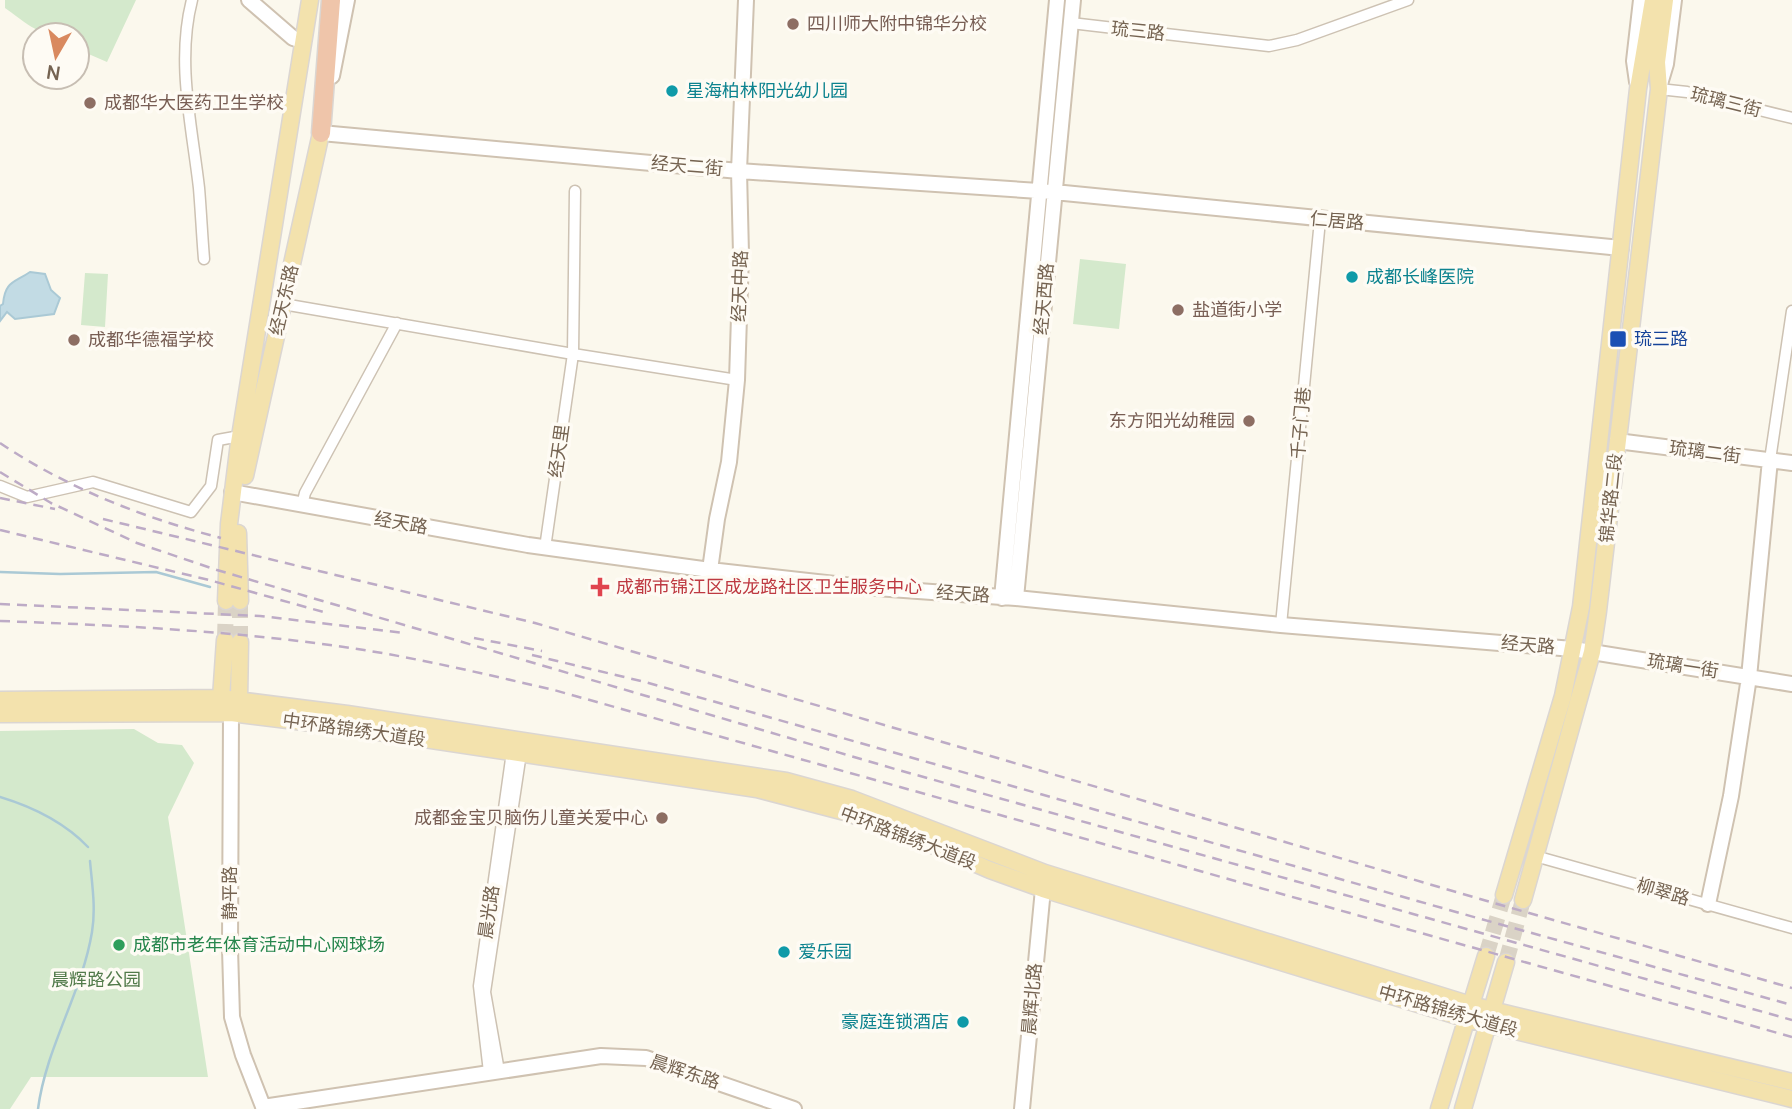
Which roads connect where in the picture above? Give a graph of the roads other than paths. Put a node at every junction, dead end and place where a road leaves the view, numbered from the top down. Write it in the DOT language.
graph roads {
  1 [pos="192,0"];
  2 [pos="249,0"];
  3 [pos="310,0"];
  4 [pos="331,0"];
  5 [pos="338,0"];
  6 [pos="347,0"];
  7 [pos="746,0"];
  8 [pos="1057,0"];
  9 [pos="1073,0"];
  10 [pos="1408,0"];
  11 [pos="1641,0"];
  12 [pos="1653,0"];
  13 [pos="1665,0"];
  14 [pos="1674,0"];
  15 [pos="1071,23"];
  16 [pos="303,41"];
  17 [pos="328,55"];
  18 [pos="1638,89"];
  19 [pos="1659,89"];
  20 [pos="1792,118"];
  21 [pos="321,133"];
  22 [pos="739,171"];
  23 [pos="575,191"];
  24 [pos="1038,191"];
  25 [pos="1054,192"];
  26 [pos="1320,220"];
  27 [pos="1620,248"];
  28 [pos="204,259"];
  29 [pos="283,304"];
  30 [pos="1792,311"];
  31 [pos="397,323"];
  32 [pos="573,354"];
  33 [pos="737,380"];
  34 [pos="240,436"];
  35 [pos="1617,441"];
  36 [pos="1770,460"];
  37 [pos="1792,463"];
  38 [pos="0,486"];
  39 [pos="237,493"];
  40 [pos="302,505"];
  41 [pos="545,548"];
  42 [pos="710,570"];
  43 [pos="1009,598"];
  44 [pos="233,601"];
  45 [pos="1281,625"];
  46 [pos="1573,649"];
  47 [pos="1592,652"];
  48 [pos="1749,677"];
  49 [pos="1792,684"];
  50 [pos="221,698"];
  51 [pos="0,699"];
  52 [pos="235,707"];
  53 [pos="0,713"];
  54 [pos="516,753"];
  55 [pos="1535,856"];
  56 [pos="1043,889"];
  57 [pos="1504,895"];
  58 [pos="1523,900"];
  59 [pos="1708,904"];
  60 [pos="1792,928"];
  61 [pos="1486,956"];
  62 [pos="1506,961"];
  63 [pos="1469,1012"];
  64 [pos="1491,1017"];
  65 [pos="494,1072"];
  66 [pos="1792,1082"];
  67 [pos="1792,1099"];
  68 [pos="264,1108"];
  69 [pos="794,1109"];
  70 [pos="1022,1109"];
  71 [pos="1439,1109"];
  72 [pos="1463,1109"];
  1 -- 28 [label="street"];
  2 -- 16 [label="street"];
  3 -- 16 [label="main road, 经天东路"];
  4 -- 17 [label="highway, 经天东路"];
  5 -- 17 [label="highway"];
  6 -- 21 [label="street"];
  7 -- 22 [label="street, 经天中路"];
  8 -- 24 [label="street, 经天西路"];
  9 -- 15 [label="street, 经天西路"];
  10 -- 15 [label="street, 琉三路"];
  11 -- 18 [label="street, 锦华路二段"];
  12 -- 18 [label="main road, 锦华路二段"];
  13 -- 19 [label="main road, 锦华路二段"];
  14 -- 19 [label="street, 锦华路二段"];
  15 -- 25 [label="street, 经天西路"];
  16 -- 34 [label="main road, 经天东路"];
  17 -- 21 [label="highway, 经天东路"];
  18 -- 27 [label="main road, 锦华路二段"];
  19 -- 20 [label="street, 琉璃三街"];
  19 -- 35 [label="main road, 锦华路二段"];
  21 -- 22 [label="street, 经天二街"];
  21 -- 29 [label="main road, 经天东路"];
  22 -- 24 [label="street, 经天二街"];
  22 -- 33 [label="street, 经天中路"];
  23 -- 32 [label="street, 经天里"];
  24 -- 25 [label="street, 经天二街"];
  24 -- 43 [label="street, 经天西路"];
  25 -- 26 [label="street, 仁居路"];
  25 -- 43 [label="street, 经天西路"];
  26 -- 27 [label="street, 仁居路"];
  26 -- 45 [label="street, 千子门巷"];
  27 -- 46 [label="main road, 锦华路二段"];
  29 -- 31 [label="street"];
  29 -- 39 [label="main road, 经天东路"];
  30 -- 36 [label="street"];
  31 -- 32 [label="street"];
  31 -- 40 [label="street"];
  32 -- 33 [label="street"];
  32 -- 41 [label="street, 经天里"];
  33 -- 42 [label="street, 经天中路"];
  34 -- 38 [label="street"];
  34 -- 39 [label="main road, 经天东路"];
  35 -- 36 [label="street, 琉璃二街"];
  35 -- 47 [label="main road, 锦华路二段"];
  36 -- 37 [label="street, 琉璃二街"];
  36 -- 48 [label="street"];
  39 -- 40 [label="street, 经天路"];
  39 -- 44 [label="main road, 经天东路"];
  40 -- 41 [label="street, 经天路"];
  41 -- 42 [label="street, 经天路"];
  42 -- 43 [label="street, 经天路"];
  43 -- 45 [label="street, 经天路"];
  45 -- 46 [label="street, 经天路"];
  46 -- 47 [label="street, 琉璃一街"];
  46 -- 57 [label="main road, 锦华路二段"];
  47 -- 48 [label="street, 琉璃一街"];
  47 -- 55 [label="main road, 锦华路二段"];
  48 -- 49 [label="street, 琉璃一街"];
  48 -- 59 [label="street"];
  50 -- 51 [label="main road"];
  50 -- 52 [label="main road"];
  50 -- 52 [label="main road"];
  52 -- 53 [label="main road, 中环路锦绣大道段"];
  52 -- 54 [label="main road, 中环路锦绣大道段"];
  52 -- 63 [label="main road, 中环路锦绣大道段"];
  52 -- 68 [label="street, 静平路"];
  54 -- 56 [label="main road, 中环路锦绣大道段"];
  54 -- 65 [label="street, 晨光路"];
  55 -- 58 [label="main road, 锦华路二段"];
  55 -- 59 [label="street, 柳翠路"];
  56 -- 63 [label="main road, 中环路锦绣大道段"];
  56 -- 70 [label="street, 晨辉北路"];
  59 -- 60 [label="street, 柳翠路"];
  61 -- 63 [label="main road"];
  62 -- 64 [label="main road"];
  63 -- 64 [label="main road, 中环路锦绣大道段"];
  63 -- 71 [label="main road"];
  64 -- 66 [label="main road, 中环路锦绣大道段"];
  64 -- 67 [label="main road, 中环路锦绣大道段"];
  64 -- 72 [label="main road"];
  65 -- 68 [label="street, 晨辉东路"];
  65 -- 69 [label="street, 晨辉东路"];
}
